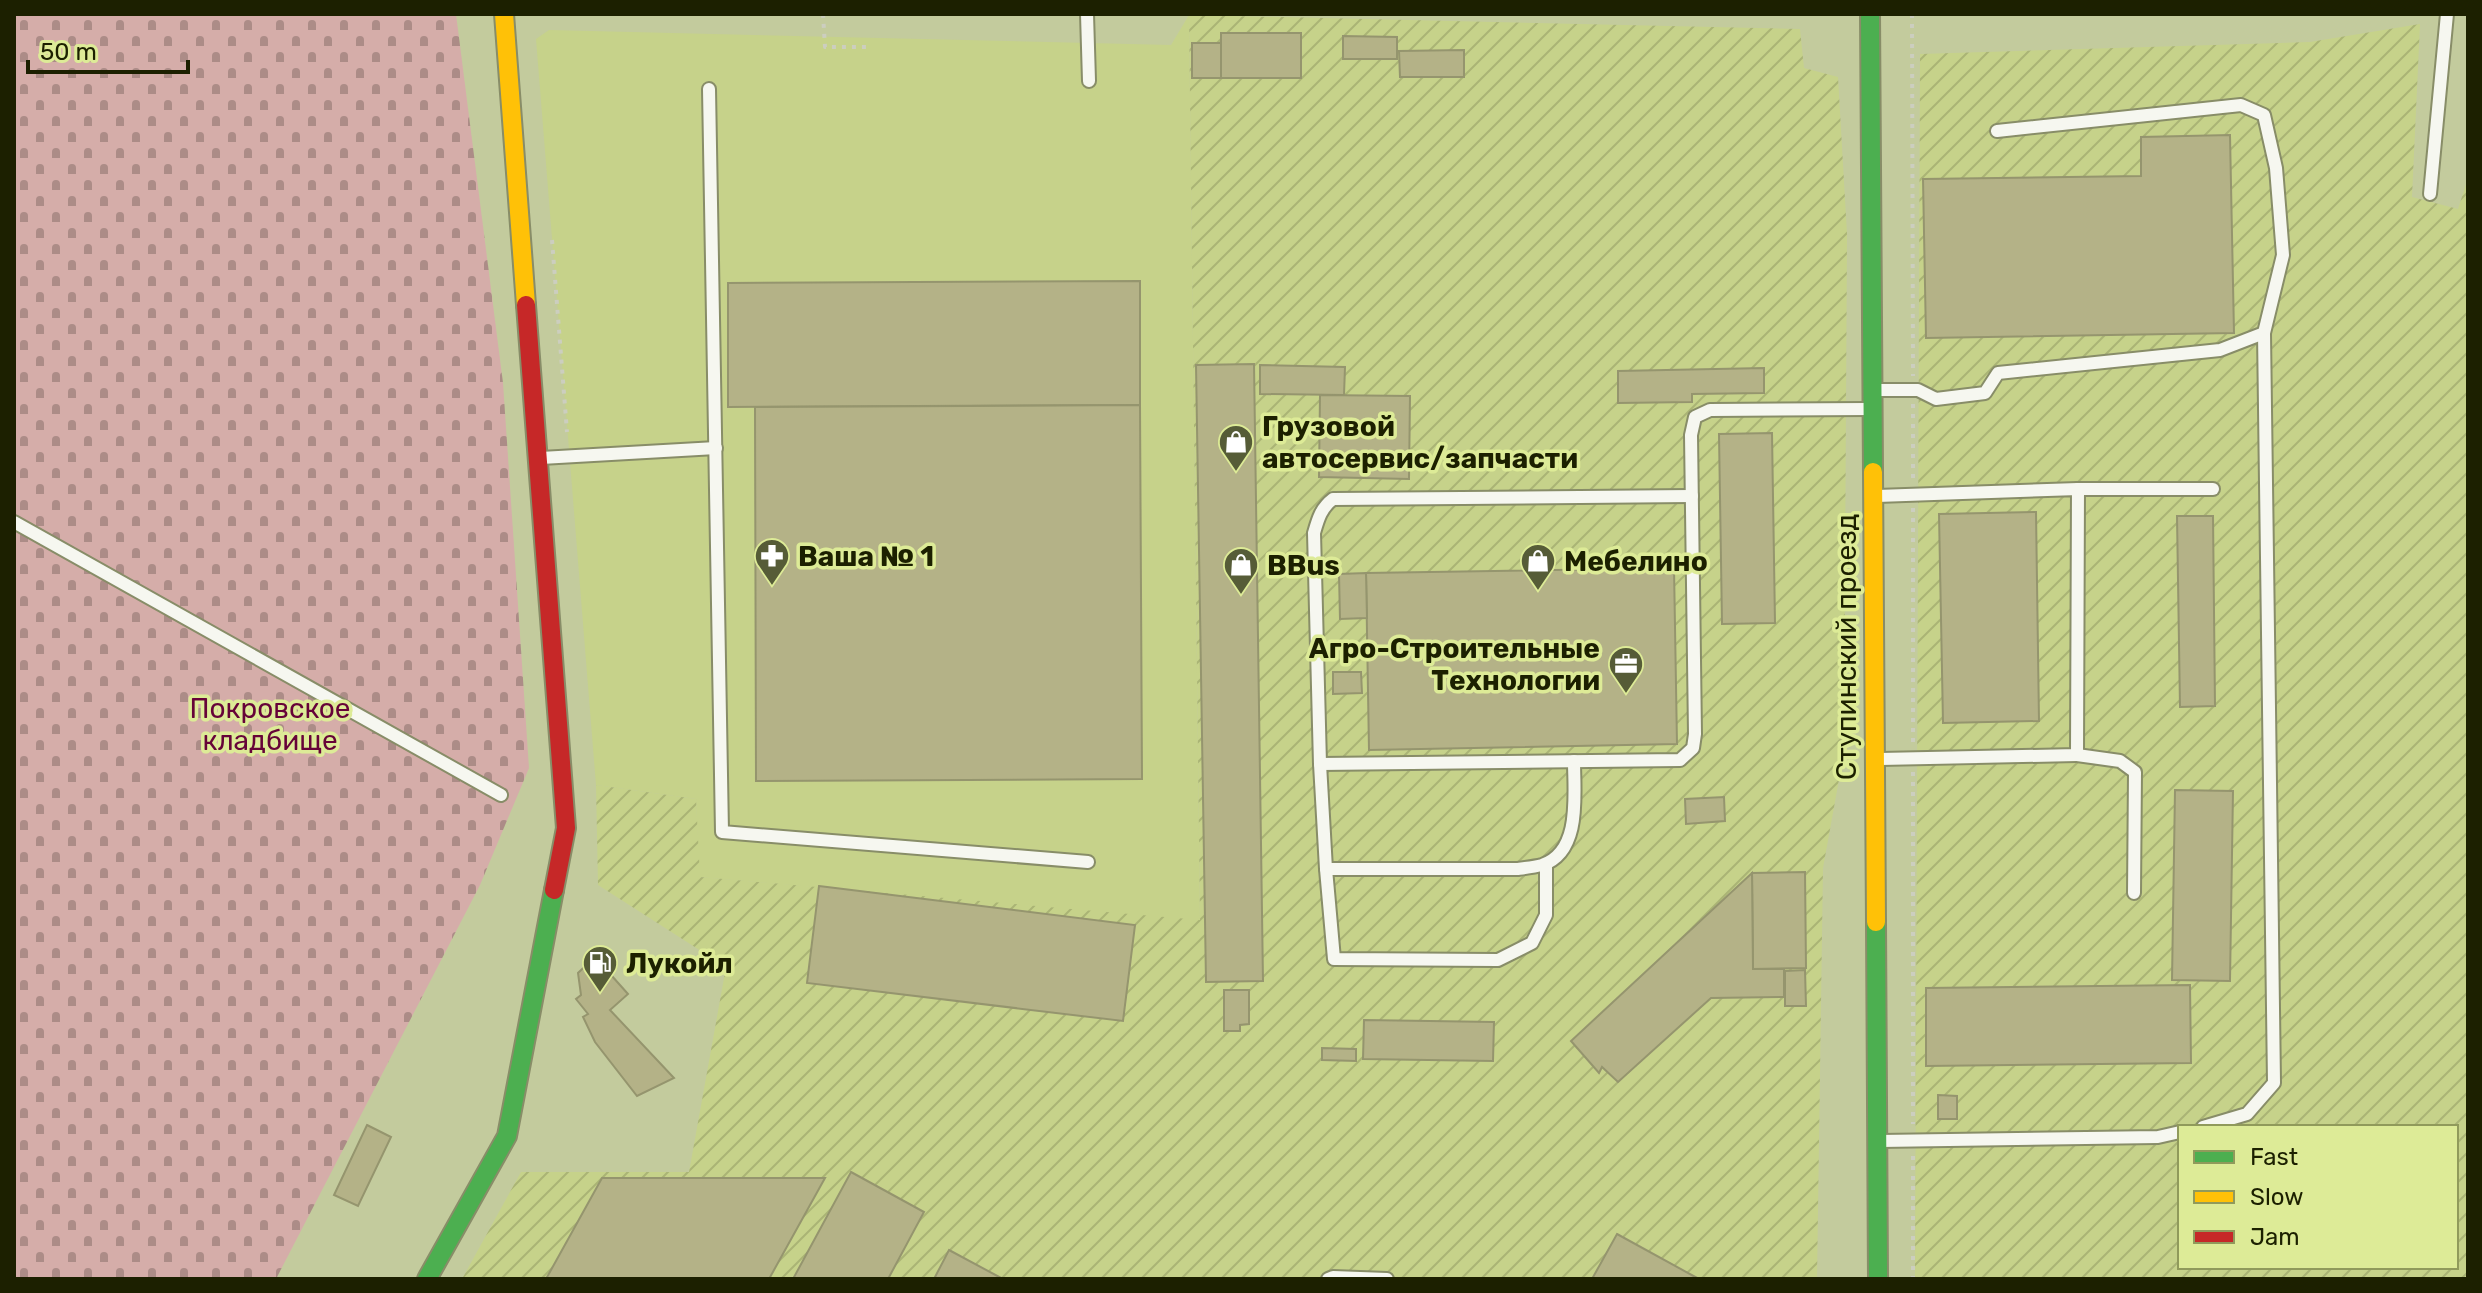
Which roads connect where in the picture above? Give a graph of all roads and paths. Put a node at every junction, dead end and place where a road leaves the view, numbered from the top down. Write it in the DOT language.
graph roads {
  1 [pos="504,14"];
  2 [pos="823,14"];
  3 [pos="1087,14"];
  4 [pos="1870,14"];
  5 [pos="1912,14"];
  6 [pos="2447,14"];
  7 [pos="870,47"];
  8 [pos="1089,81"];
  9 [pos="709,89"];
  10 [pos="1997,131"];
  11 [pos="2430,194"];
  12 [pos="2264,333"];
  13 [pos="1873,390"];
  14 [pos="1913,390"];
  15 [pos="1873,409"];
  16 [pos="716,448"];
  17 [pos="538,459"];
  18 [pos="2078,489"];
  19 [pos="2213,489"];
  20 [pos="1913,495"];
  21 [pos="1692,496"];
  22 [pos="1873,496"];
  23 [pos="14,522"];
  24 [pos="2077,755"];
  25 [pos="1875,759"];
  26 [pos="1913,759"];
  27 [pos="1574,761"];
  28 [pos="1320,764"];
  29 [pos="501,795"];
  30 [pos="1088,862"];
  31 [pos="1546,864"];
  32 [pos="1326,869"];
  33 [pos="2134,893"];
  34 [pos="2210,1125"];
  35 [pos="2178,1132"];
  36 [pos="1913,1140"];
  37 [pos="1877,1141"];
  38 [pos="427,1279"];
  39 [pos="1328,1279"];
  40 [pos="1387,1279"];
  41 [pos="1878,1279"];
  42 [pos="1913,1279"];
  1 -- 17 [label="street"];
  2 -- 7 [label="path"];
  3 -- 8 [label="lane"];
  4 -- 13 [label="street, Ступинский проезд"];
  5 -- 14 [label="path"];
  6 -- 11 [label="lane"];
  9 -- 16 [label="lane"];
  10 -- 12 [label="lane"];
  12 -- 14 [label="lane"];
  12 -- 34 [label="lane"];
  13 -- 14 [label="lane"];
  13 -- 15 [label="street, Ступинский проезд"];
  14 -- 20 [label="path"];
  15 -- 21 [label="lane"];
  15 -- 22 [label="street, Ступинский проезд"];
  16 -- 17 [label="lane"];
  16 -- 30 [label="lane"];
  17 -- 38 [label="street"];
  18 -- 19 [label="lane"];
  18 -- 20 [label="lane"];
  18 -- 24 [label="lane"];
  20 -- 22 [label="lane"];
  20 -- 26 [label="path"];
  21 -- 27 [label="lane"];
  21 -- 28 [label="lane"];
  22 -- 25 [label="street, Ступинский проезд"];
  23 -- 29 [label="lane"];
  24 -- 26 [label="lane"];
  24 -- 33 [label="lane"];
  25 -- 26 [label="lane"];
  25 -- 37 [label="street, Ступинский проезд"];
  26 -- 36 [label="path"];
  27 -- 28 [label="lane"];
  27 -- 31 [label="lane"];
  28 -- 32 [label="lane"];
  31 -- 32 [label="lane"];
  31 -- 32 [label="lane"];
  35 -- 36 [label="lane"];
  36 -- 37 [label="lane"];
  36 -- 42 [label="path"];
  37 -- 41 [label="street, Ступинский проезд"];
  39 -- 40 [label="lane"];
}
